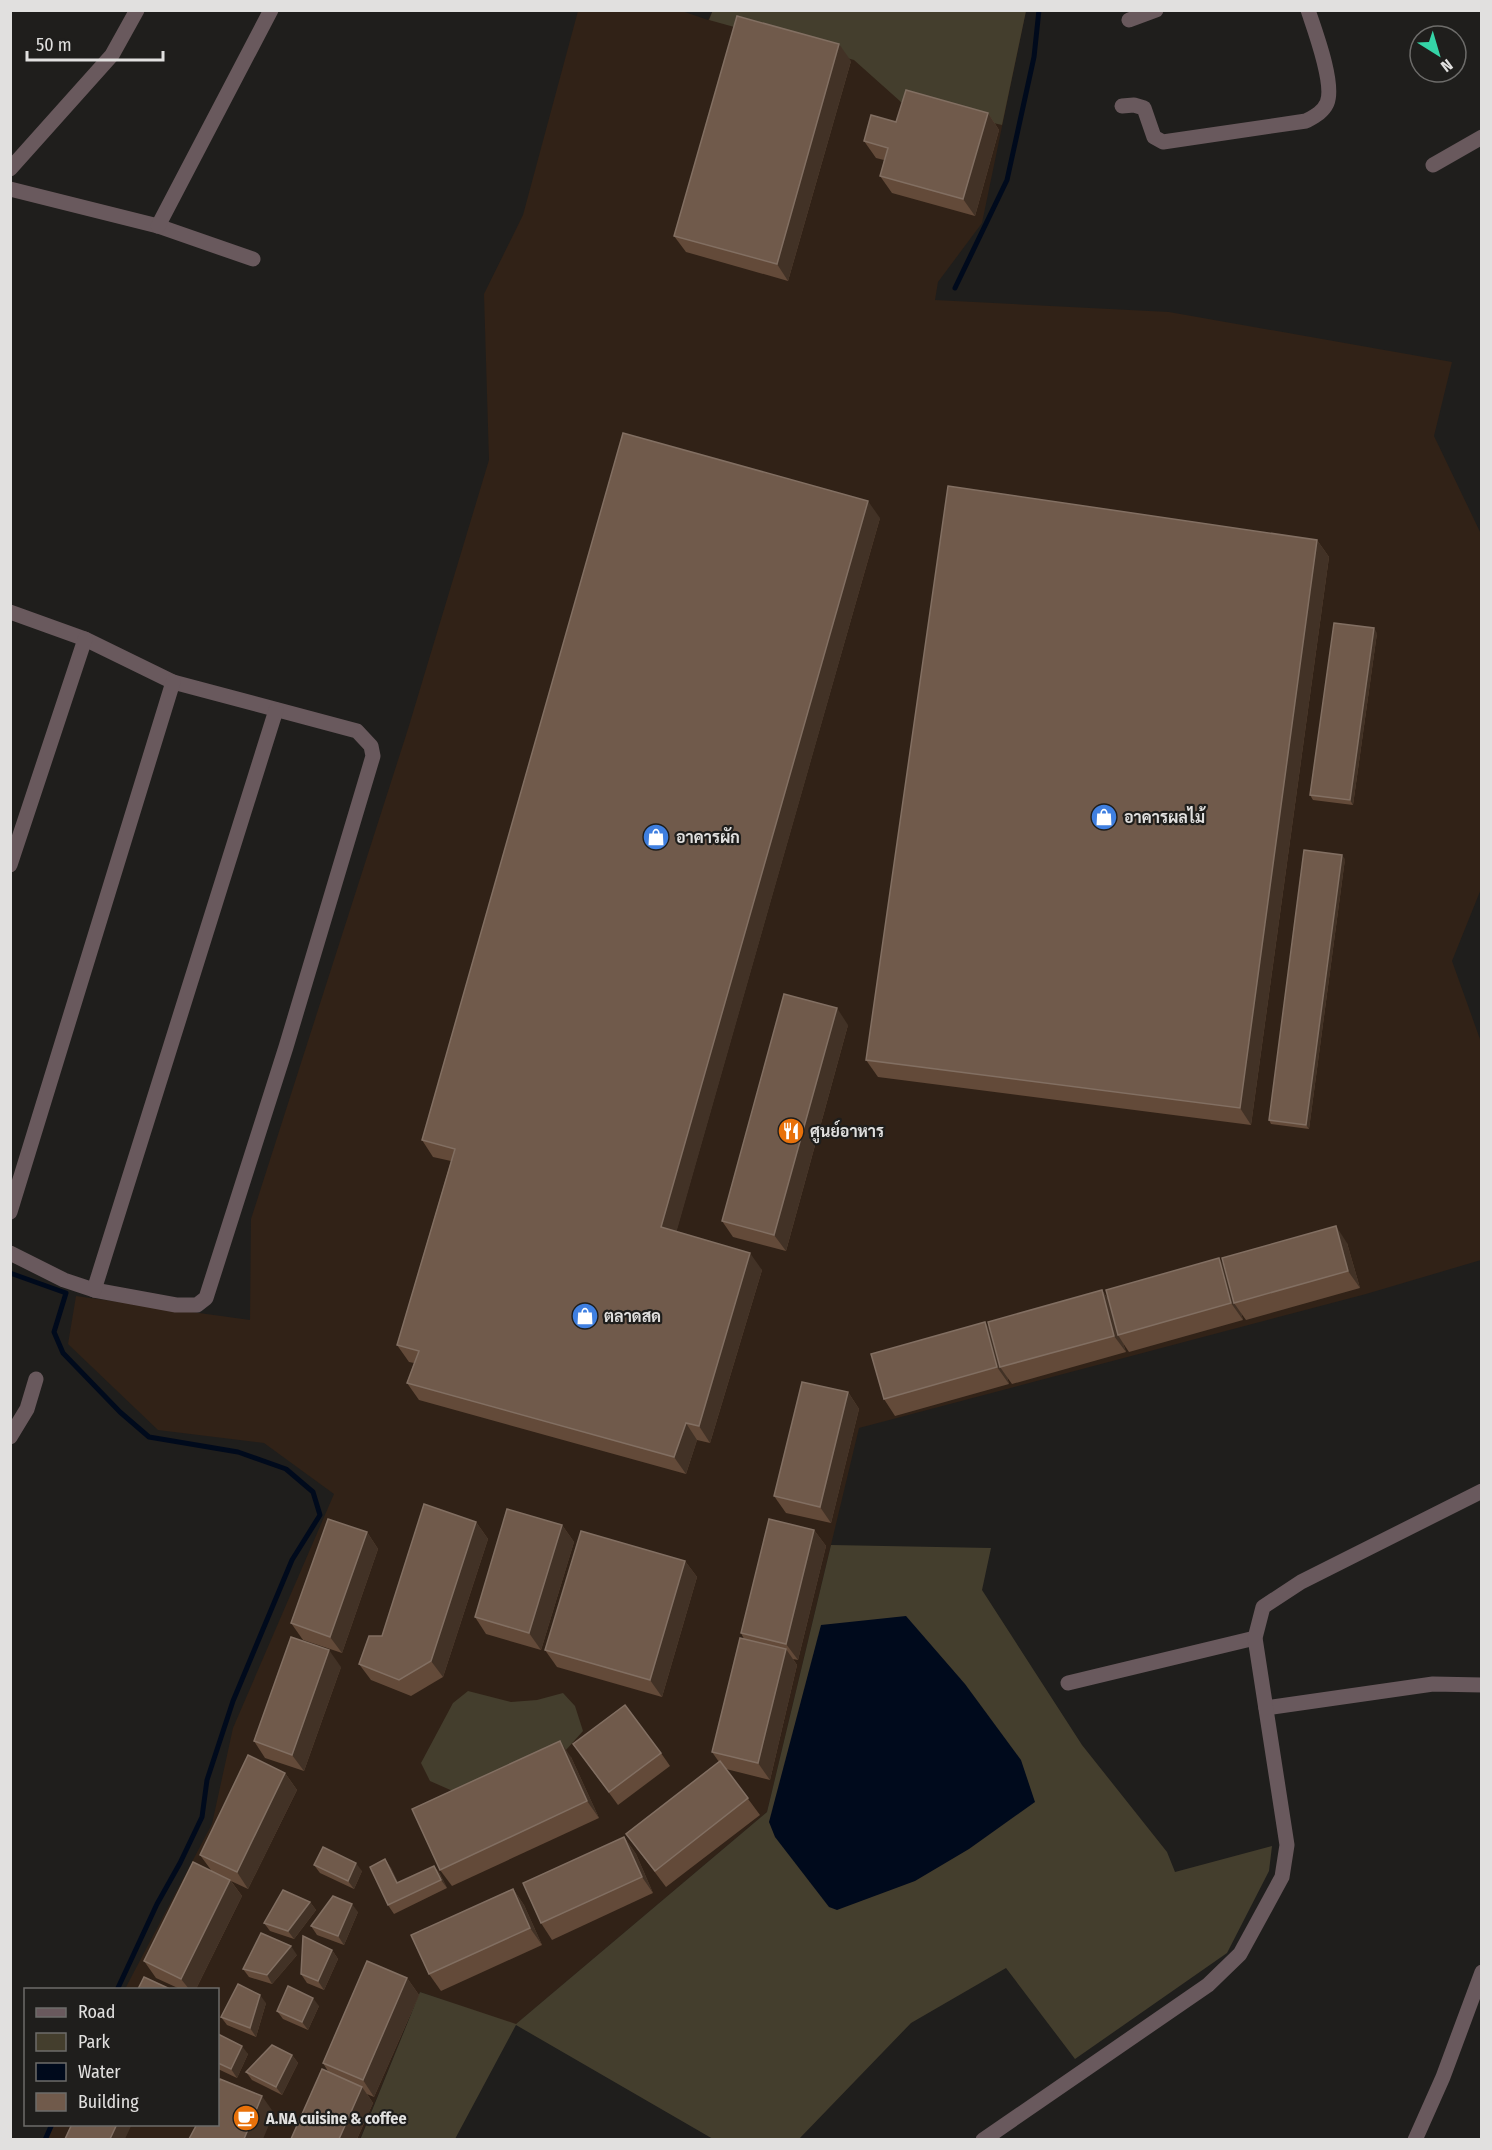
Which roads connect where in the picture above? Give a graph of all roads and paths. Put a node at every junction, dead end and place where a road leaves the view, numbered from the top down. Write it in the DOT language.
graph roads {
  1 [pos="137,10"];
  2 [pos="271,10"];
  3 [pos="1156,10"];
  4 [pos="1308,10"];
  5 [pos="1130,20"];
  6 [pos="1122,106"];
  7 [pos="1482,137"];
  8 [pos="1433,165"];
  9 [pos="10,169"];
  10 [pos="10,189"];
  11 [pos="158,226"];
  12 [pos="253,259"];
  13 [pos="10,612"];
  14 [pos="85,639"];
  15 [pos="173,682"];
  16 [pos="276,711"];
  17 [pos="10,865"];
  18 [pos="10,1212"];
  19 [pos="10,1253"];
  20 [pos="94,1290"];
  21 [pos="36,1380"];
  22 [pos="10,1437"];
  23 [pos="1482,1491"];
  24 [pos="1255,1638"];
  25 [pos="1068,1683"];
  26 [pos="1482,1685"];
  27 [pos="1266,1708"];
  28 [pos="1482,1972"];
  29 [pos="988,2138"];
  30 [pos="1415,2139"];
  1 -- 9 [label="street"];
  2 -- 11 [label="street"];
  3 -- 5 [label="street"];
  4 -- 6 [label="street"];
  7 -- 8 [label="street"];
  10 -- 11 [label="street"];
  11 -- 12 [label="street"];
  13 -- 14 [label="street"];
  14 -- 15 [label="street"];
  14 -- 17 [label="street"];
  15 -- 16 [label="street"];
  15 -- 18 [label="street"];
  16 -- 20 [label="street"];
  16 -- 20 [label="street"];
  19 -- 20 [label="street"];
  21 -- 22 [label="street"];
  23 -- 24 [label="street"];
  24 -- 25 [label="street"];
  24 -- 27 [label="street"];
  26 -- 27 [label="street"];
  27 -- 29 [label="street"];
  28 -- 30 [label="street"];
}
